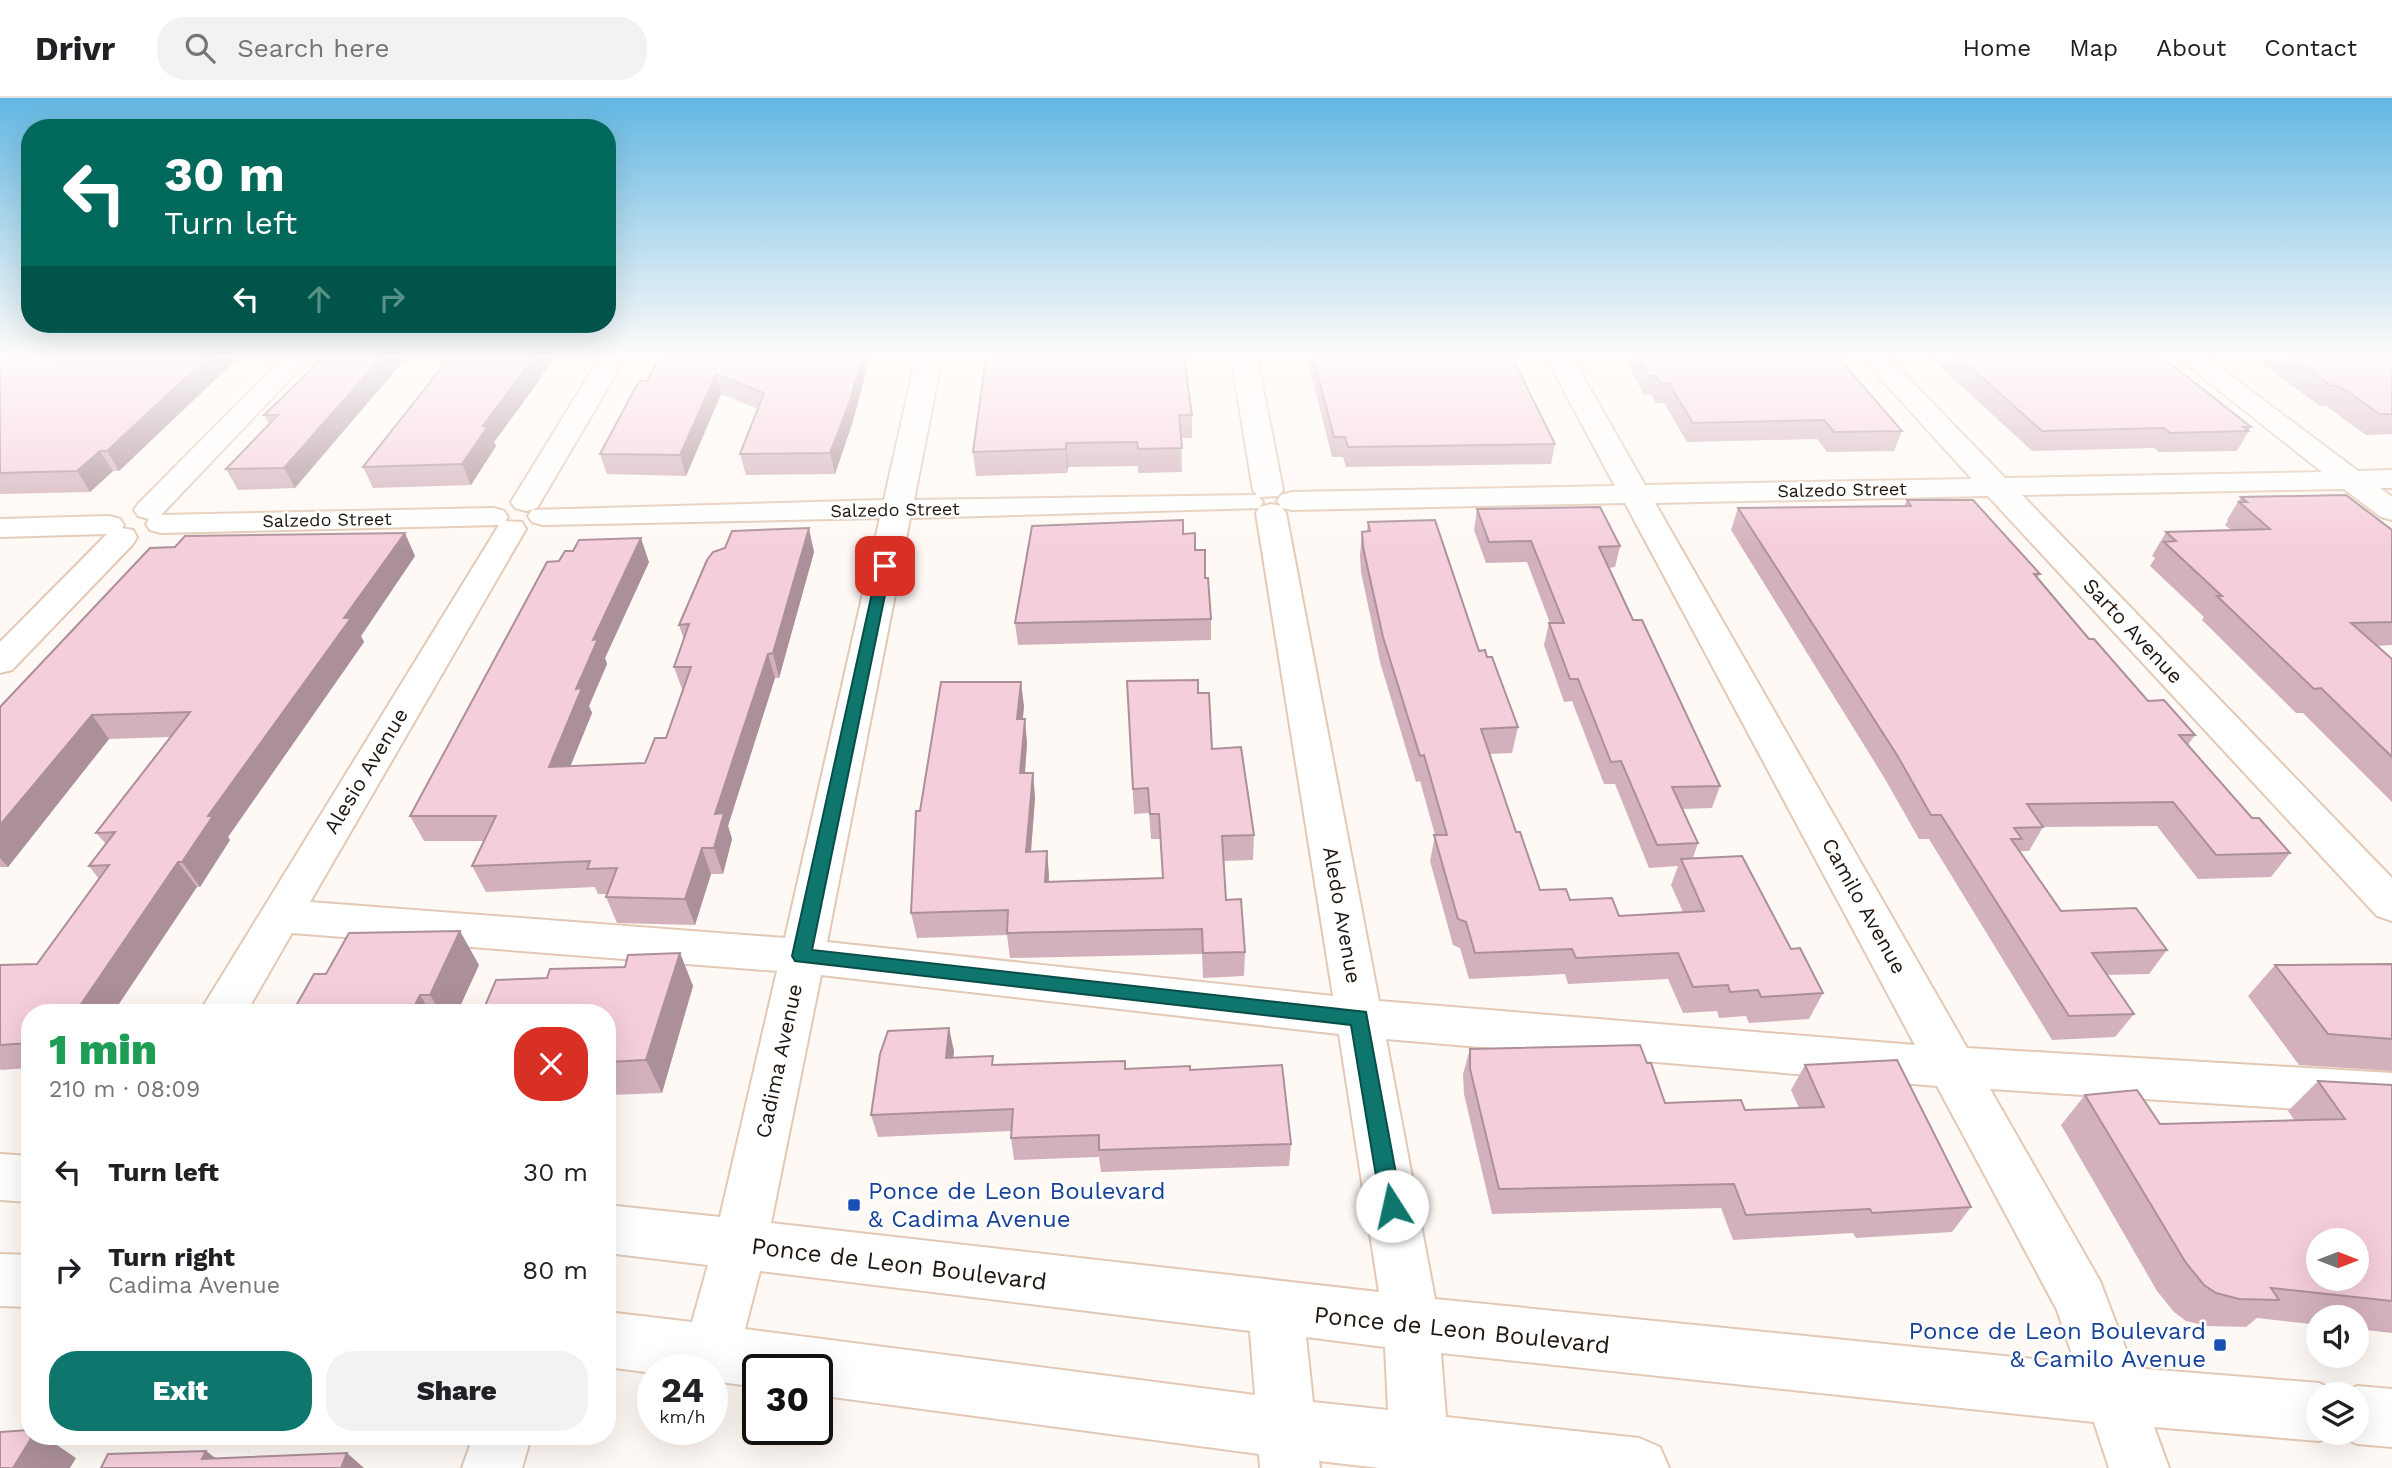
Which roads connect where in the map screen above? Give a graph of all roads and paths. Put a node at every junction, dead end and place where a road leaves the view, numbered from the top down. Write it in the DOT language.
graph roads {
  1 [pos="241,421"];
  2 [pos="575,421"];
  3 [pos="915,421"];
  4 [pos="1256,421"];
  5 [pos="1594,421"];
  6 [pos="1934,421"];
  7 [pos="2274,421"];
  8 [pos="2392,479"];
  9 [pos="2352,480"];
  10 [pos="1997,487"];
  11 [pos="1635,494"];
  12 [pos="1270,501"];
  13 [pos="896,509"];
  14 [pos="2392,511"];
  15 [pos="518,516"];
  16 [pos="155,517"];
  17 [pos="0,528"];
  18 [pos="116,531"];
  19 [pos="0,662"];
  20 [pos="2392,905"];
  21 [pos="279,916"];
  22 [pos="802,956"];
  23 [pos="227,1004"];
  24 [pos="1359,1018"];
  25 [pos="1954,1068"];
  26 [pos="2392,1094"];
  27 [pos="0,1177"];
  28 [pos="21,1178"];
  29 [pos="616,1230"];
  30 [pos="740,1244"];
  31 [pos="0,1280"];
  32 [pos="21,1281"];
  33 [pos="1276,1309"];
  34 [pos="1411,1324"];
  35 [pos="616,1340"];
  36 [pos="711,1353"];
  37 [pos="2115,1397"];
  38 [pos="2306,1411"];
  39 [pos="2369,1416"];
  40 [pos="2392,1418"];
  41 [pos="1419,1444"];
  42 [pos="499,1445"];
  43 [pos="1288,1448"];
  44 [pos="492,1468"];
  45 [pos="1639,1468"];
  46 [pos="2138,1468"];
  1 -- 16 [label="street"];
  2 -- 15 [label="street, Alesio Avenue"];
  3 -- 13 [label="street, Cadima Avenue"];
  4 -- 12 [label="street, Aledo Avenue"];
  5 -- 11 [label="street, Camilo Avenue"];
  6 -- 10 [label="street, Sarto Avenue"];
  7 -- 9 [label="street"];
  8 -- 9 [label="street, Salzedo Street"];
  9 -- 10 [label="street, Salzedo Street"];
  9 -- 14 [label="street"];
  10 -- 11 [label="street, Salzedo Street"];
  10 -- 20 [label="street, Sarto Avenue"];
  11 -- 12 [label="street, Salzedo Street"];
  11 -- 25 [label="street, Camilo Avenue"];
  12 -- 13 [label="street, Salzedo Street"];
  12 -- 24 [label="street, Aledo Avenue"];
  13 -- 15 [label="street, Salzedo Street"];
  13 -- 22 [label="street, Cadima Avenue"];
  15 -- 16 [label="street, Salzedo Street"];
  15 -- 21 [label="street, Alesio Avenue"];
  16 -- 18 [label="street"];
  17 -- 18 [label="street"];
  18 -- 19 [label="street"];
  21 -- 22 [label="street"];
  21 -- 23 [label="street, Alesio Avenue"];
  22 -- 24 [label="street"];
  22 -- 30 [label="street, Cadima Avenue"];
  24 -- 25 [label="street"];
  24 -- 34 [label="street, Aledo Avenue"];
  25 -- 26 [label="street"];
  25 -- 37 [label="street, Camilo Avenue"];
  27 -- 28 [label="street"];
  29 -- 30 [label="street, Ponce de Leon Boulevard"];
  30 -- 33 [label="street, Ponce de Leon Boulevard"];
  30 -- 36 [label="street, Cadima Avenue"];
  31 -- 32 [label="street"];
  33 -- 34 [label="street, Ponce de Leon Boulevard"];
  33 -- 43 [label="street"];
  34 -- 37 [label="street, Ponce de Leon Boulevard"];
  34 -- 41 [label="street, Aledo Avenue"];
  35 -- 36 [label="street"];
  36 -- 43 [label="street"];
  37 -- 38 [label="street, Ponce de Leon Boulevard"];
  37 -- 46 [label="street, Camilo Avenue"];
  39 -- 40 [label="street"];
  41 -- 43 [label="street"];
  41 -- 45 [label="street"];
  42 -- 44 [label="street"];
}
